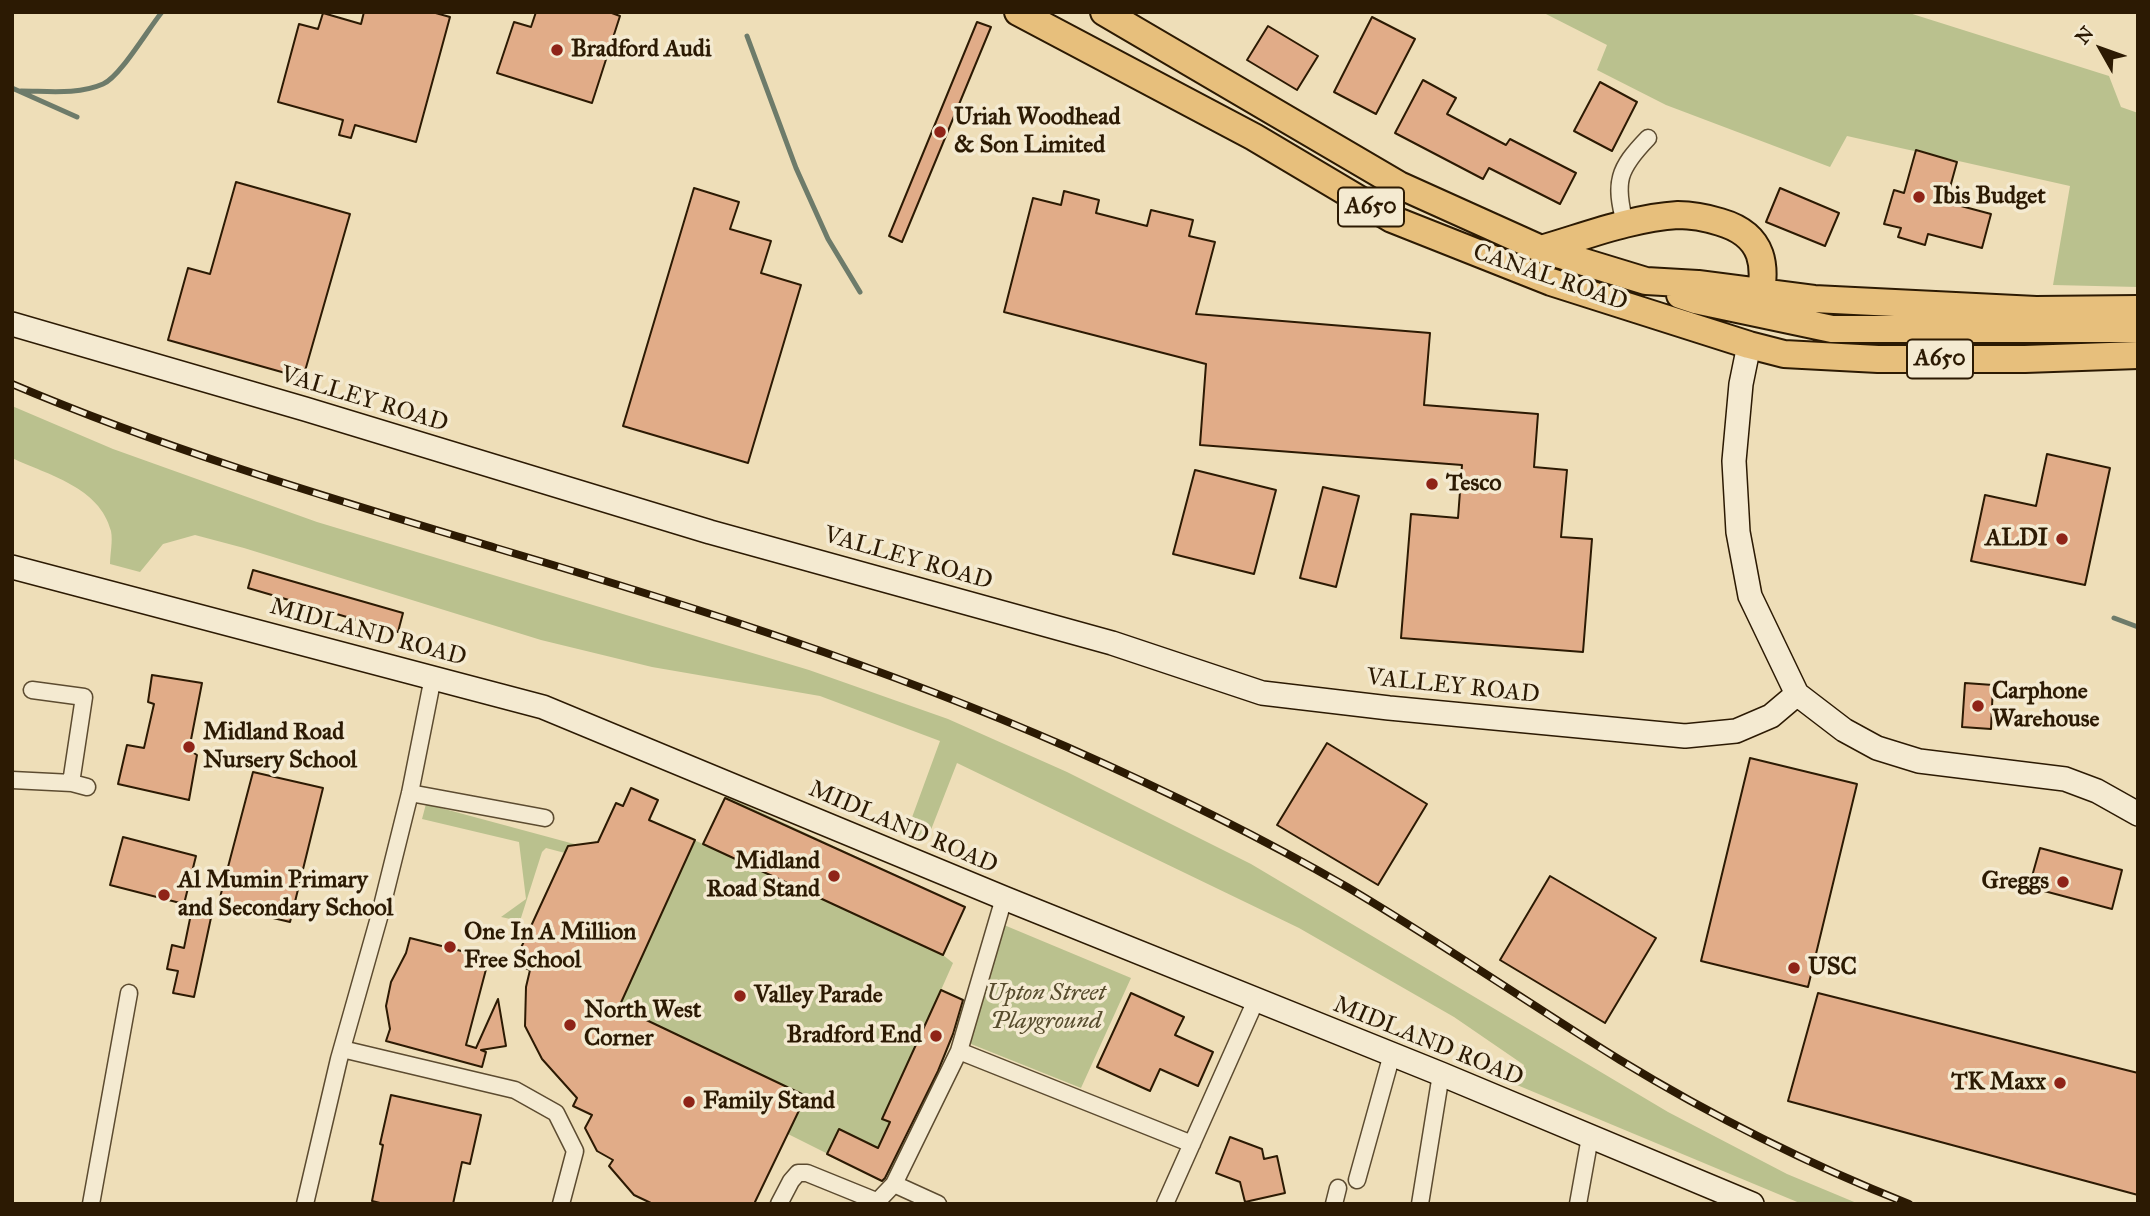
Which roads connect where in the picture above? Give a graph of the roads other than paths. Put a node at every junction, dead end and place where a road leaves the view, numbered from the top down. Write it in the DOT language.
graph roads {
  1 [pos="1018,12"];
  2 [pos="1104,12"];
  3 [pos="1120,12"];
  4 [pos="1149,37"];
  5 [pos="1648,138"];
  6 [pos="1625,223"];
  7 [pos="1541,249"];
  8 [pos="1759,303"];
  9 [pos="2138,309"];
  10 [pos="12,324"];
  11 [pos="2138,329"];
  12 [pos="1749,345"];
  13 [pos="2136,355"];
  14 [pos="12,567"];
  15 [pos="433,677"];
  16 [pos="32,690"];
  17 [pos="1797,694"];
  18 [pos="12,780"];
  19 [pos="410,793"];
  20 [pos="2138,814"];
  21 [pos="545,818"];
  22 [pos="1004,898"];
  23 [pos="128,993"];
  24 [pos="1256,1000"];
  25 [pos="342,1049"];
  26 [pos="959,1051"];
  27 [pos="1392,1054"];
  28 [pos="1441,1074"];
  29 [pos="1590,1137"];
  30 [pos="1192,1144"];
  31 [pos="1357,1180"];
  32 [pos="894,1184"];
  33 [pos="875,1203"];
  34 [pos="91,1204"];
  35 [pos="305,1204"];
  36 [pos="561,1204"];
  37 [pos="779,1204"];
  38 [pos="938,1204"];
  39 [pos="1165,1204"];
  40 [pos="1420,1204"];
  41 [pos="1578,1204"];
  42 [pos="1752,1204"];
  1 -- 12 [label="main road, CANAL ROAD / A650"];
  2 -- 4 [label="main road, CANAL ROAD / A650"];
  3 -- 4 [label="main road"];
  4 -- 7 [label="main road, CANAL ROAD / A650"];
  5 -- 6 [label="street"];
  6 -- 7 [label="main road"];
  6 -- 8 [label="main road"];
  7 -- 8 [label="main road, CANAL ROAD / A650"];
  8 -- 9 [label="main road, A650"];
  8 -- 11 [label="main road, A650"];
  8 -- 12 [label="main road"];
  10 -- 17 [label="street, VALLEY ROAD"];
  12 -- 13 [label="main road, CANAL ROAD / A650"];
  12 -- 17 [label="street"];
  14 -- 15 [label="street, MIDLAND ROAD"];
  15 -- 19 [label="street"];
  15 -- 22 [label="street, MIDLAND ROAD"];
  16 -- 18 [label="street"];
  17 -- 20 [label="street"];
  19 -- 21 [label="street"];
  19 -- 25 [label="street"];
  22 -- 24 [label="street, MIDLAND ROAD"];
  22 -- 26 [label="street"];
  23 -- 34 [label="street"];
  24 -- 27 [label="street, MIDLAND ROAD"];
  24 -- 30 [label="street"];
  25 -- 35 [label="street"];
  25 -- 36 [label="street"];
  26 -- 30 [label="street"];
  26 -- 32 [label="street"];
  27 -- 28 [label="street, MIDLAND ROAD"];
  27 -- 31 [label="street"];
  28 -- 29 [label="street, MIDLAND ROAD"];
  28 -- 40 [label="street"];
  29 -- 41 [label="street"];
  29 -- 42 [label="street, MIDLAND ROAD"];
  30 -- 39 [label="street"];
  32 -- 33 [label="street"];
  32 -- 38 [label="street"];
  33 -- 37 [label="street"];
}
